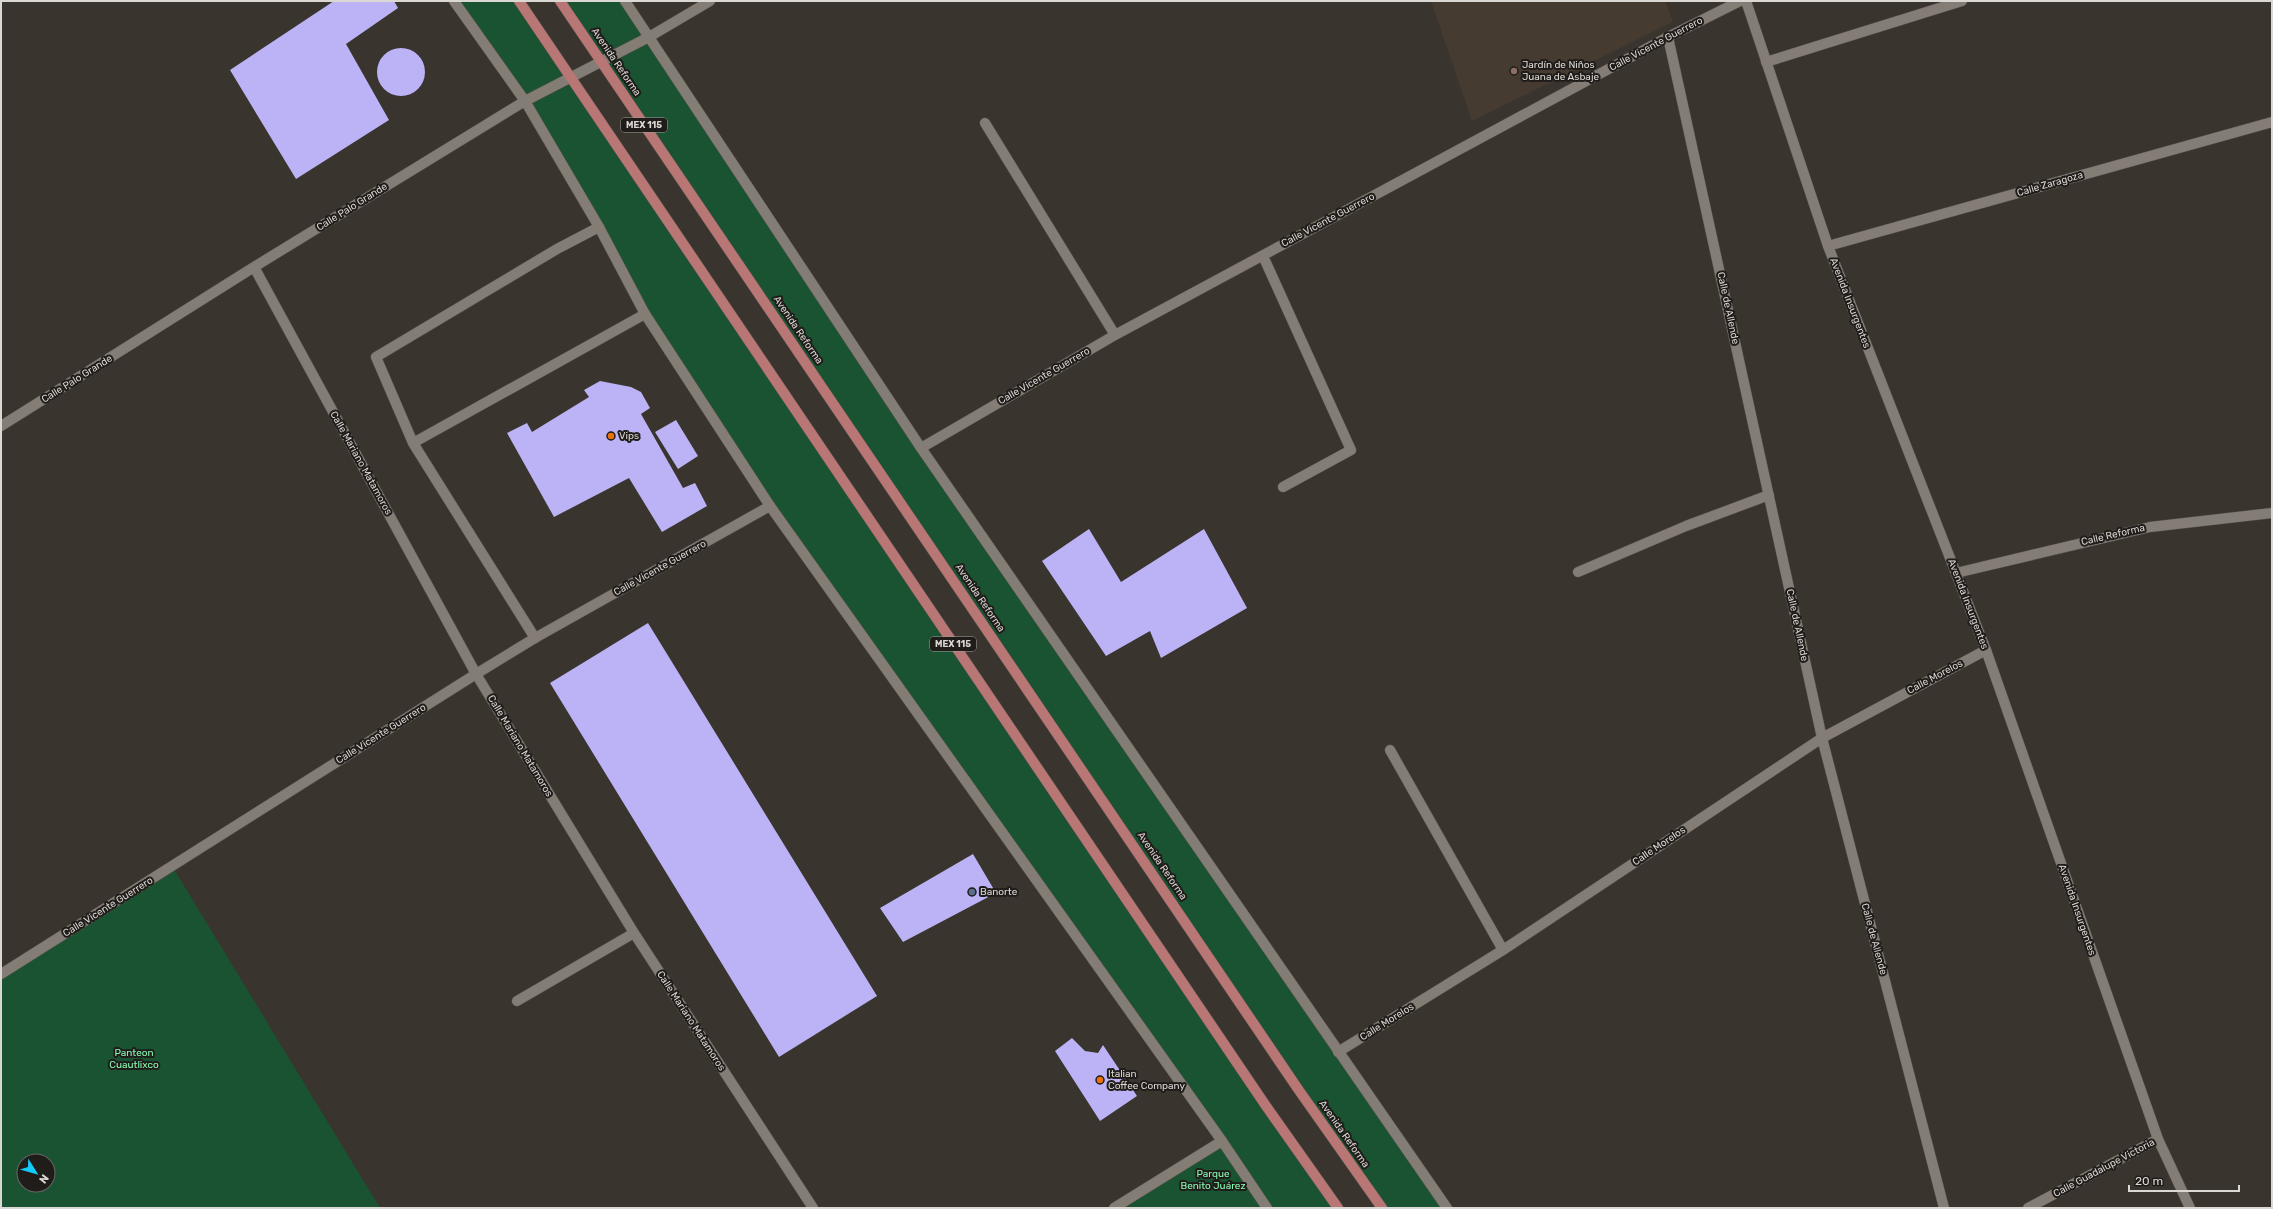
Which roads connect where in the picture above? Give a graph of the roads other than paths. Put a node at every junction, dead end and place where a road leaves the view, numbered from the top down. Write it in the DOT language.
graph roads {
  1 [pos="454,1"];
  2 [pos="519,1"];
  3 [pos="560,1"];
  4 [pos="625,1"];
  5 [pos="710,1"];
  6 [pos="1740,1"];
  7 [pos="1746,1"];
  8 [pos="1962,1"];
  9 [pos="649,37"];
  10 [pos="1668,37"];
  11 [pos="600,61"];
  12 [pos="1766,62"];
  13 [pos="570,78"];
  14 [pos="524,101"];
  15 [pos="2272,122"];
  16 [pos="985,123"];
  17 [pos="599,227"];
  18 [pos="1828,246"];
  19 [pos="1263,256"];
  20 [pos="254,268"];
  21 [pos="645,314"];
  22 [pos="1116,335"];
  23 [pos="1,426"];
  24 [pos="413,443"];
  25 [pos="921,448"];
  26 [pos="1283,487"];
  27 [pos="1769,495"];
  28 [pos="770,506"];
  29 [pos="2272,513"];
  30 [pos="1578,572"];
  31 [pos="1956,573"];
  32 [pos="535,638"];
  33 [pos="1986,650"];
  34 [pos="476,674"];
  35 [pos="1822,738"];
  36 [pos="1390,750"];
  37 [pos="634,933"];
  38 [pos="1503,950"];
  39 [pos="1,974"];
  40 [pos="518,1001"];
  41 [pos="1338,1052"];
  42 [pos="2158,1139"];
  43 [pos="1222,1141"];
  44 [pos="813,1208"];
  45 [pos="1114,1208"];
  46 [pos="1268,1208"];
  47 [pos="1338,1208"];
  48 [pos="1382,1208"];
  49 [pos="1447,1208"];
  50 [pos="1944,1208"];
  51 [pos="2028,1208"];
  52 [pos="2190,1208"];
  1 -- 14 [label="street"];
  2 -- 13 [label="main road, MEX 115"];
  3 -- 11 [label="main road, Avenida Reforma / MEX 115"];
  4 -- 9 [label="street"];
  5 -- 9 [label="street, Calle Palo Grande"];
  6 -- 10 [label="street, Calle Vicente Guerrero"];
  7 -- 12 [label="street, Avenida Insurgentes"];
  8 -- 12 [label="street"];
  9 -- 11 [label="street, Calle Palo Grande"];
  9 -- 25 [label="street"];
  10 -- 19 [label="street, Calle Vicente Guerrero"];
  10 -- 27 [label="street, Calle de Allende"];
  11 -- 13 [label="street, Calle Palo Grande"];
  11 -- 48 [label="main road, Avenida Reforma / MEX 115"];
  12 -- 18 [label="street, Avenida Insurgentes"];
  13 -- 14 [label="street, Calle Palo Grande"];
  13 -- 47 [label="main road, MEX 115"];
  14 -- 17 [label="street"];
  14 -- 20 [label="street, Calle Palo Grande"];
  15 -- 18 [label="street, Calle Zaragoza"];
  16 -- 22 [label="street"];
  17 -- 21 [label="street"];
  17 -- 24 [label="street"];
  18 -- 31 [label="street, Avenida Insurgentes"];
  19 -- 22 [label="street, Calle Vicente Guerrero"];
  19 -- 26 [label="street"];
  20 -- 23 [label="street, Calle Palo Grande"];
  20 -- 34 [label="street, Calle Mariano Matamoros"];
  21 -- 24 [label="street"];
  21 -- 28 [label="street"];
  22 -- 25 [label="street, Calle Vicente Guerrero"];
  24 -- 32 [label="street"];
  25 -- 41 [label="street"];
  27 -- 30 [label="street"];
  27 -- 35 [label="street, Calle de Allende"];
  28 -- 32 [label="street, Calle Vicente Guerrero"];
  28 -- 43 [label="street"];
  29 -- 31 [label="street, Calle Reforma"];
  31 -- 33 [label="street, Avenida Insurgentes"];
  32 -- 34 [label="street, Calle Vicente Guerrero"];
  33 -- 35 [label="street, Calle Morelos"];
  33 -- 42 [label="street, Avenida Insurgentes"];
  34 -- 37 [label="street, Calle Mariano Matamoros"];
  34 -- 39 [label="street, Calle Vicente Guerrero"];
  35 -- 38 [label="street, Calle Morelos"];
  35 -- 50 [label="street, Calle de Allende"];
  36 -- 38 [label="street"];
  37 -- 40 [label="street"];
  37 -- 44 [label="street, Calle Mariano Matamoros"];
  38 -- 41 [label="street, Calle Morelos"];
  41 -- 49 [label="street"];
  42 -- 51 [label="street, Calle Guadalupe Victoria"];
  42 -- 52 [label="street, Avenida Insurgentes"];
  43 -- 45 [label="street"];
  43 -- 46 [label="street"];
}
